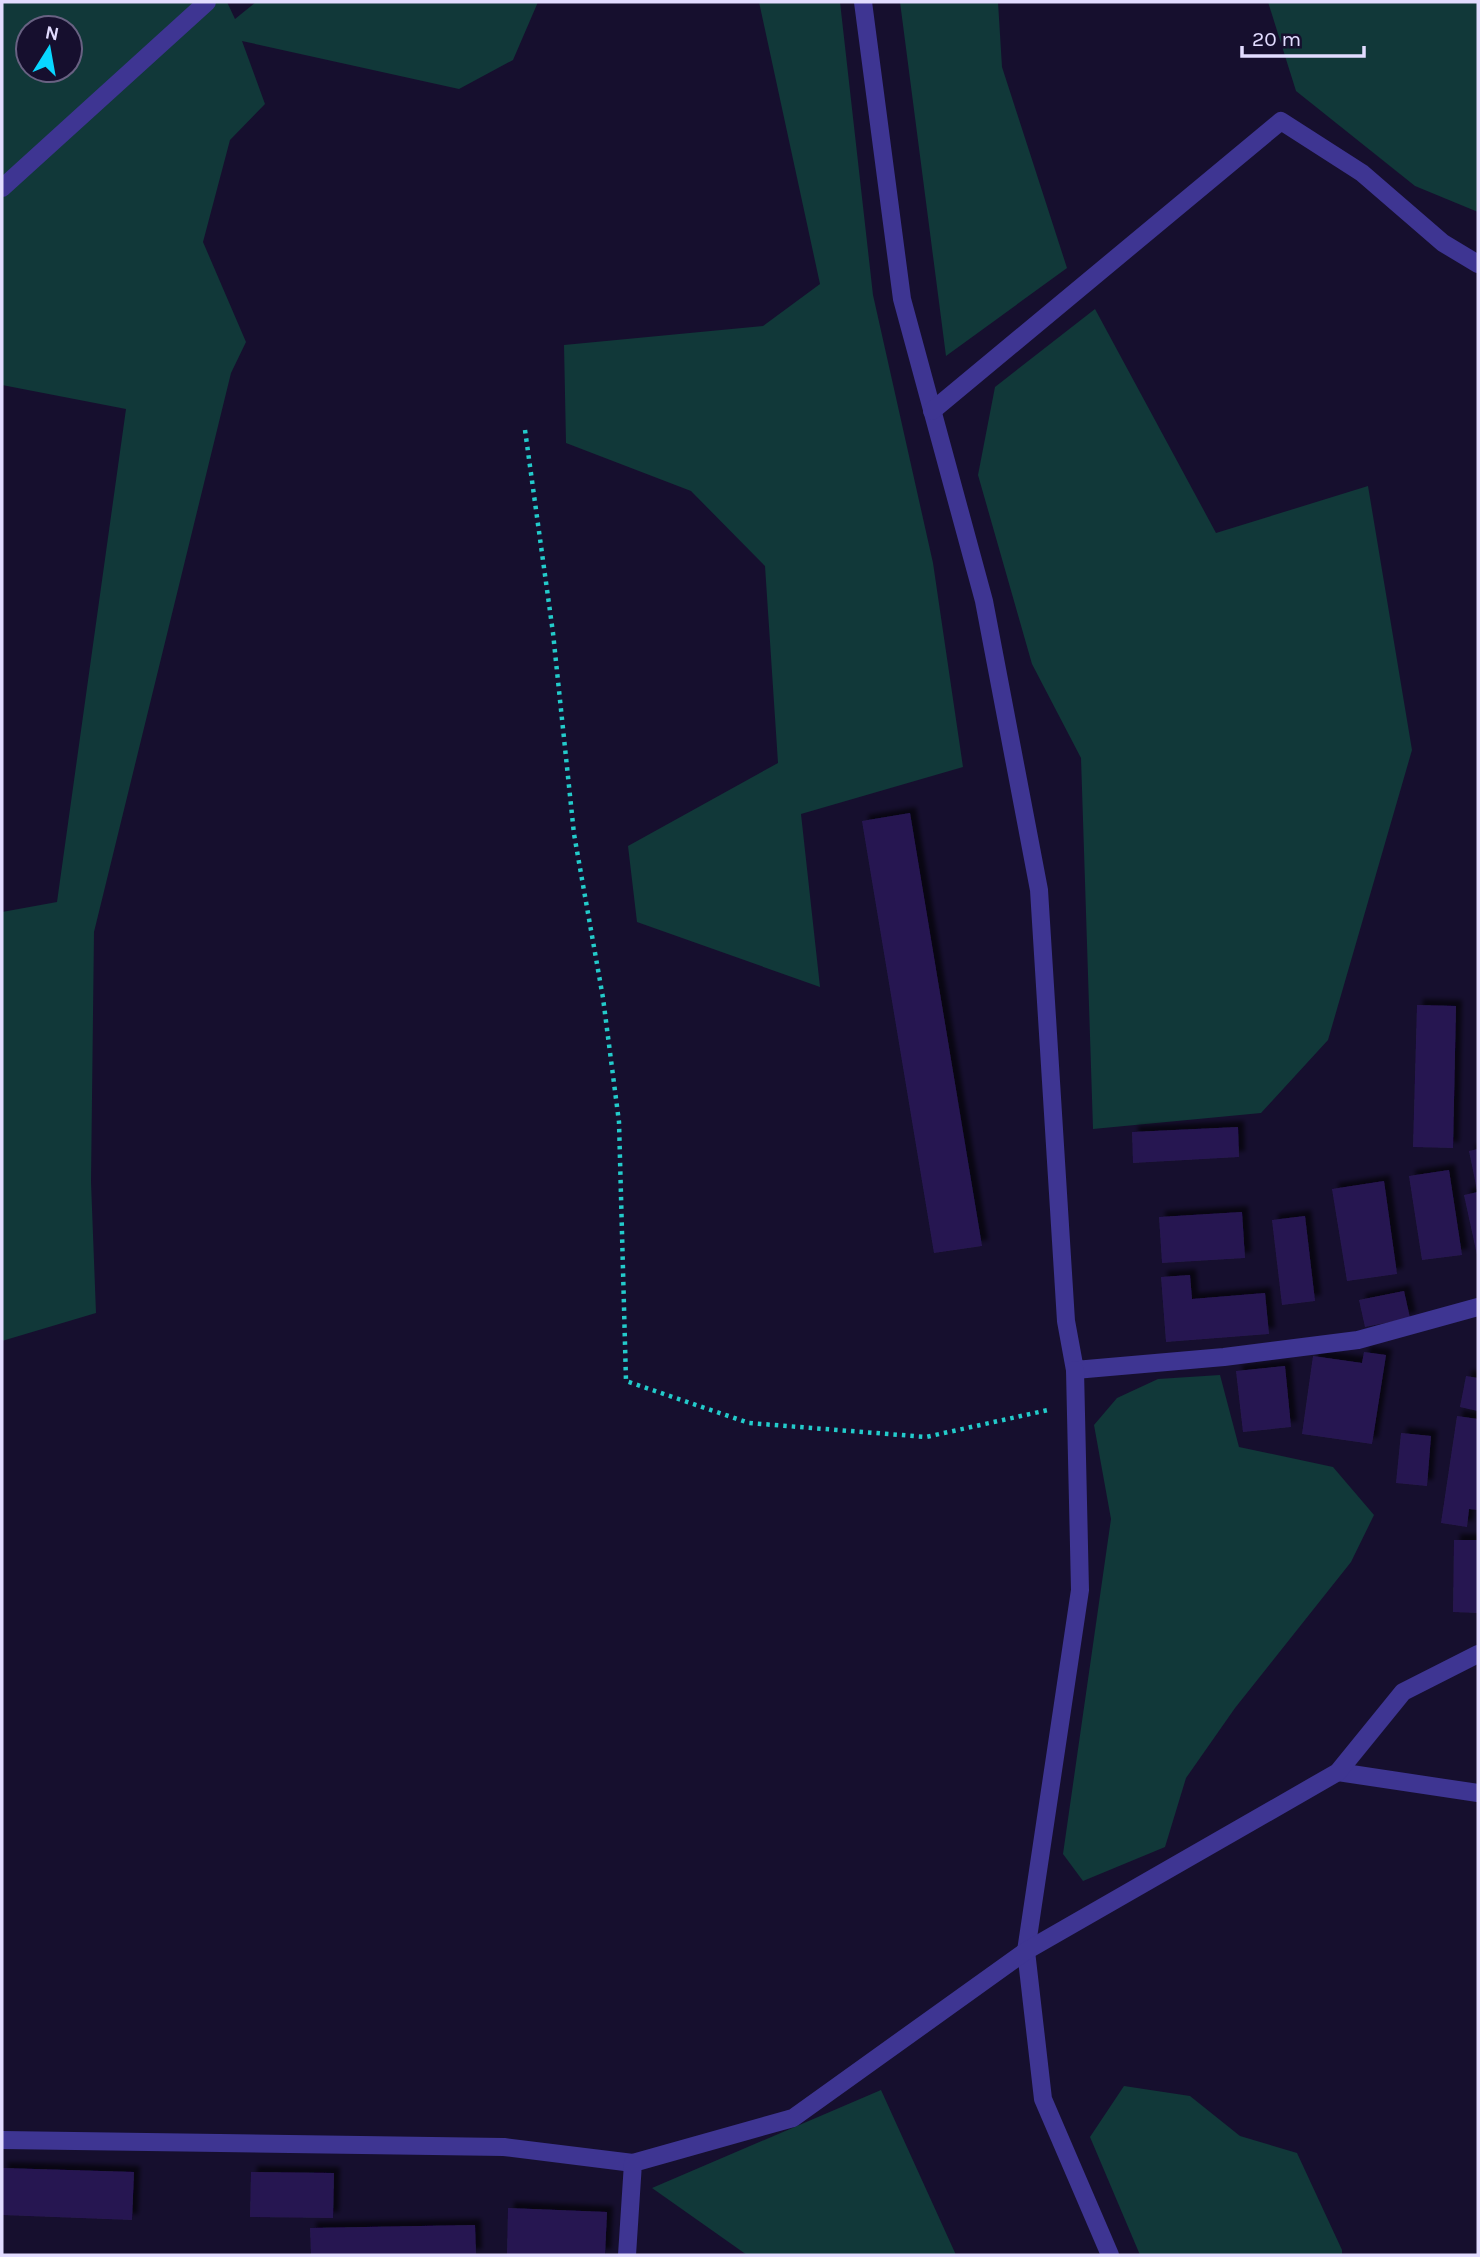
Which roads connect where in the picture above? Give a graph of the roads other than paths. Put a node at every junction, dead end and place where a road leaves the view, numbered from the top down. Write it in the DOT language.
graph roads {
  1 [pos="207,2"];
  2 [pos="863,2"];
  3 [pos="2,188"];
  4 [pos="1478,264"];
  5 [pos="933,411"];
  6 [pos="1478,1307"];
  7 [pos="1076,1370"];
  8 [pos="1478,1654"];
  9 [pos="1338,1772"];
  10 [pos="1478,1793"];
  11 [pos="1026,1951"];
  12 [pos="2,2140"];
  13 [pos="634,2163"];
  14 [pos="626,2255"];
  15 [pos="1110,2255"];
  1 -- 3 [label="street"];
  2 -- 5 [label="street"];
  4 -- 5 [label="street"];
  5 -- 7 [label="street"];
  6 -- 7 [label="street"];
  7 -- 11 [label="street"];
  8 -- 9 [label="street"];
  9 -- 10 [label="street"];
  9 -- 11 [label="street"];
  11 -- 13 [label="street"];
  11 -- 15 [label="street"];
  12 -- 13 [label="street"];
  13 -- 14 [label="street"];
}
